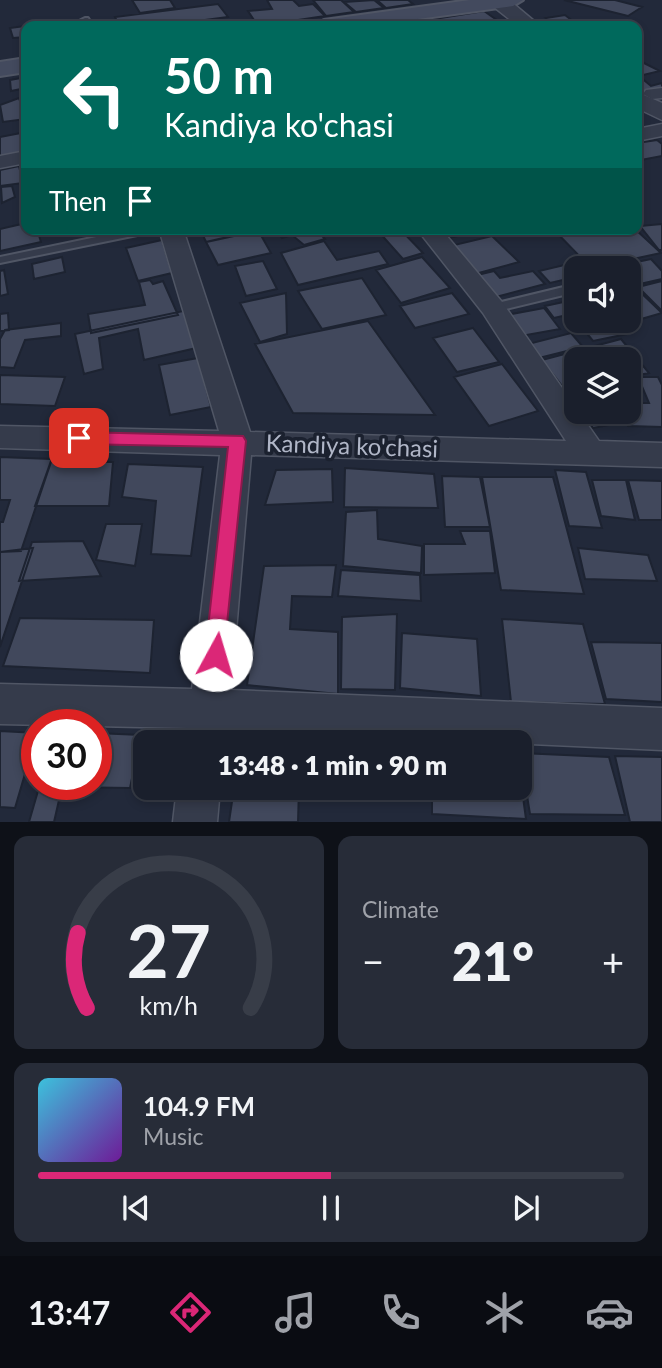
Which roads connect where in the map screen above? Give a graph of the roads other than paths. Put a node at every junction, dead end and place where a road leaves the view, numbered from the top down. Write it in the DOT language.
graph roads {
  1 [pos="504,1"];
  2 [pos="360,21"];
  3 [pos="525,21"];
  4 [pos="21,66"];
  5 [pos="0,69"];
  6 [pos="662,130"];
  7 [pos="642,134"];
  8 [pos="21,158"];
  9 [pos="0,162"];
  10 [pos="123,235"];
  11 [pos="173,235"];
  12 [pos="433,235"];
  13 [pos="0,260"];
  14 [pos="564,291"];
  15 [pos="493,308"];
  16 [pos="0,436"];
  17 [pos="237,441"];
  18 [pos="590,453"];
  19 [pos="662,455"];
  20 [pos="0,704"];
  21 [pos="208,725"];
  22 [pos="662,729"];
  23 [pos="198,800"];
  24 [pos="195,822"];
  1 -- 2 [label="main road"];
  1 -- 3 [label="street"];
  4 -- 5 [label="main road"];
  6 -- 7 [label="street"];
  8 -- 9 [label="street"];
  10 -- 13 [label="lane"];
  11 -- 17 [label="street"];
  12 -- 15 [label="street"];
  14 -- 15 [label="lane"];
  15 -- 18 [label="street"];
  16 -- 17 [label="street, Kandiya ko'chasi"];
  17 -- 18 [label="street, Kandiya ko'chasi"];
  17 -- 21 [label="street"];
  18 -- 19 [label="street, Kandiya ko'chasi"];
  20 -- 21 [label="street"];
  21 -- 22 [label="street"];
  23 -- 24 [label="street"];
}
